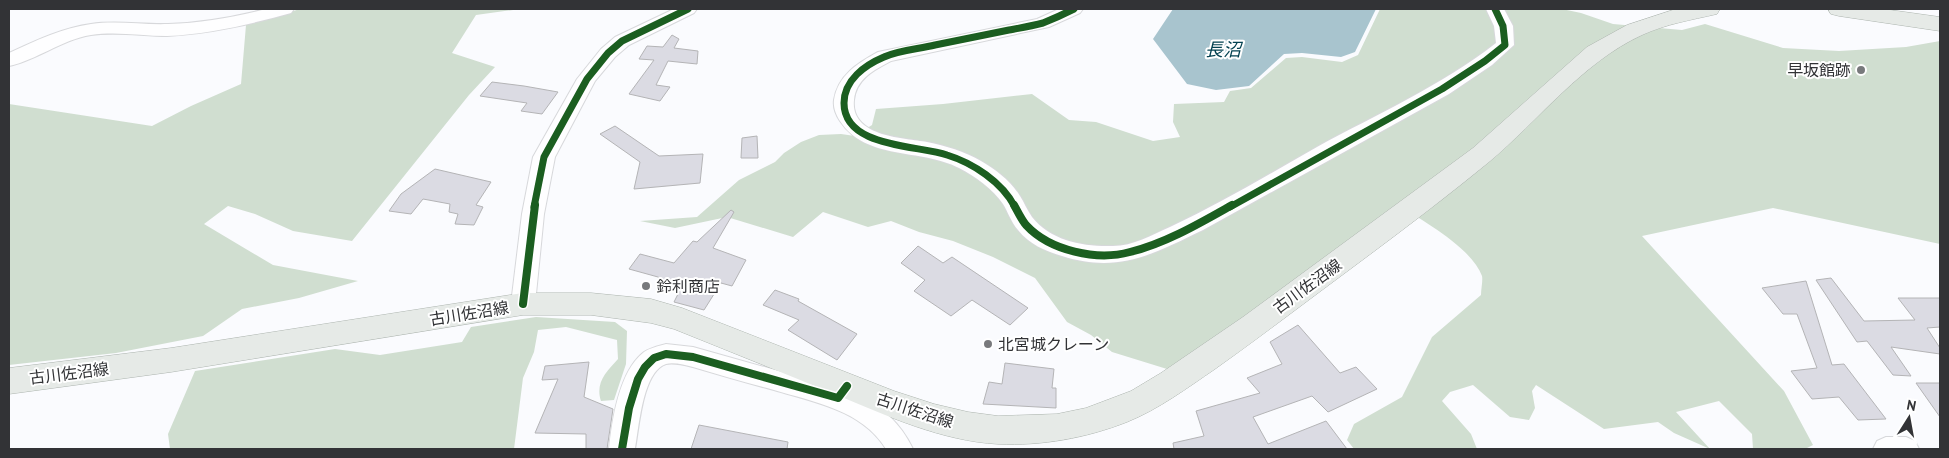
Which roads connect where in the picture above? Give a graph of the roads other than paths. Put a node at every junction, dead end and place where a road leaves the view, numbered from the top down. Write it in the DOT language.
graph roads {
  1 [pos="286,9"];
  2 [pos="650,9"];
  3 [pos="688,9"];
  4 [pos="1074,9"];
  5 [pos="1495,9"];
  6 [pos="1709,9"];
  7 [pos="1839,9"];
  8 [pos="1940,24"];
  9 [pos="637,32"];
  10 [pos="9,60"];
  11 [pos="523,304"];
  12 [pos="9,380"];
  13 [pos="842,392"];
  14 [pos="622,449"];
  15 [pos="900,449"];
  16 [pos="1886,449"];
  17 [pos="1906,449"];
  1 -- 10 [label="street"];
  2 -- 9 [label="street"];
  3 -- 9 [label="street"];
  4 -- 5 [label="street"];
  6 -- 13 [label="main road, 古川佐沼線"];
  7 -- 8 [label="main road"];
  9 -- 11 [label="street"];
  11 -- 12 [label="main road, 古川佐沼線"];
  11 -- 13 [label="main road, 古川佐沼線"];
  13 -- 14 [label="street"];
  13 -- 15 [label="street"];
  16 -- 17 [label="street"];
}
